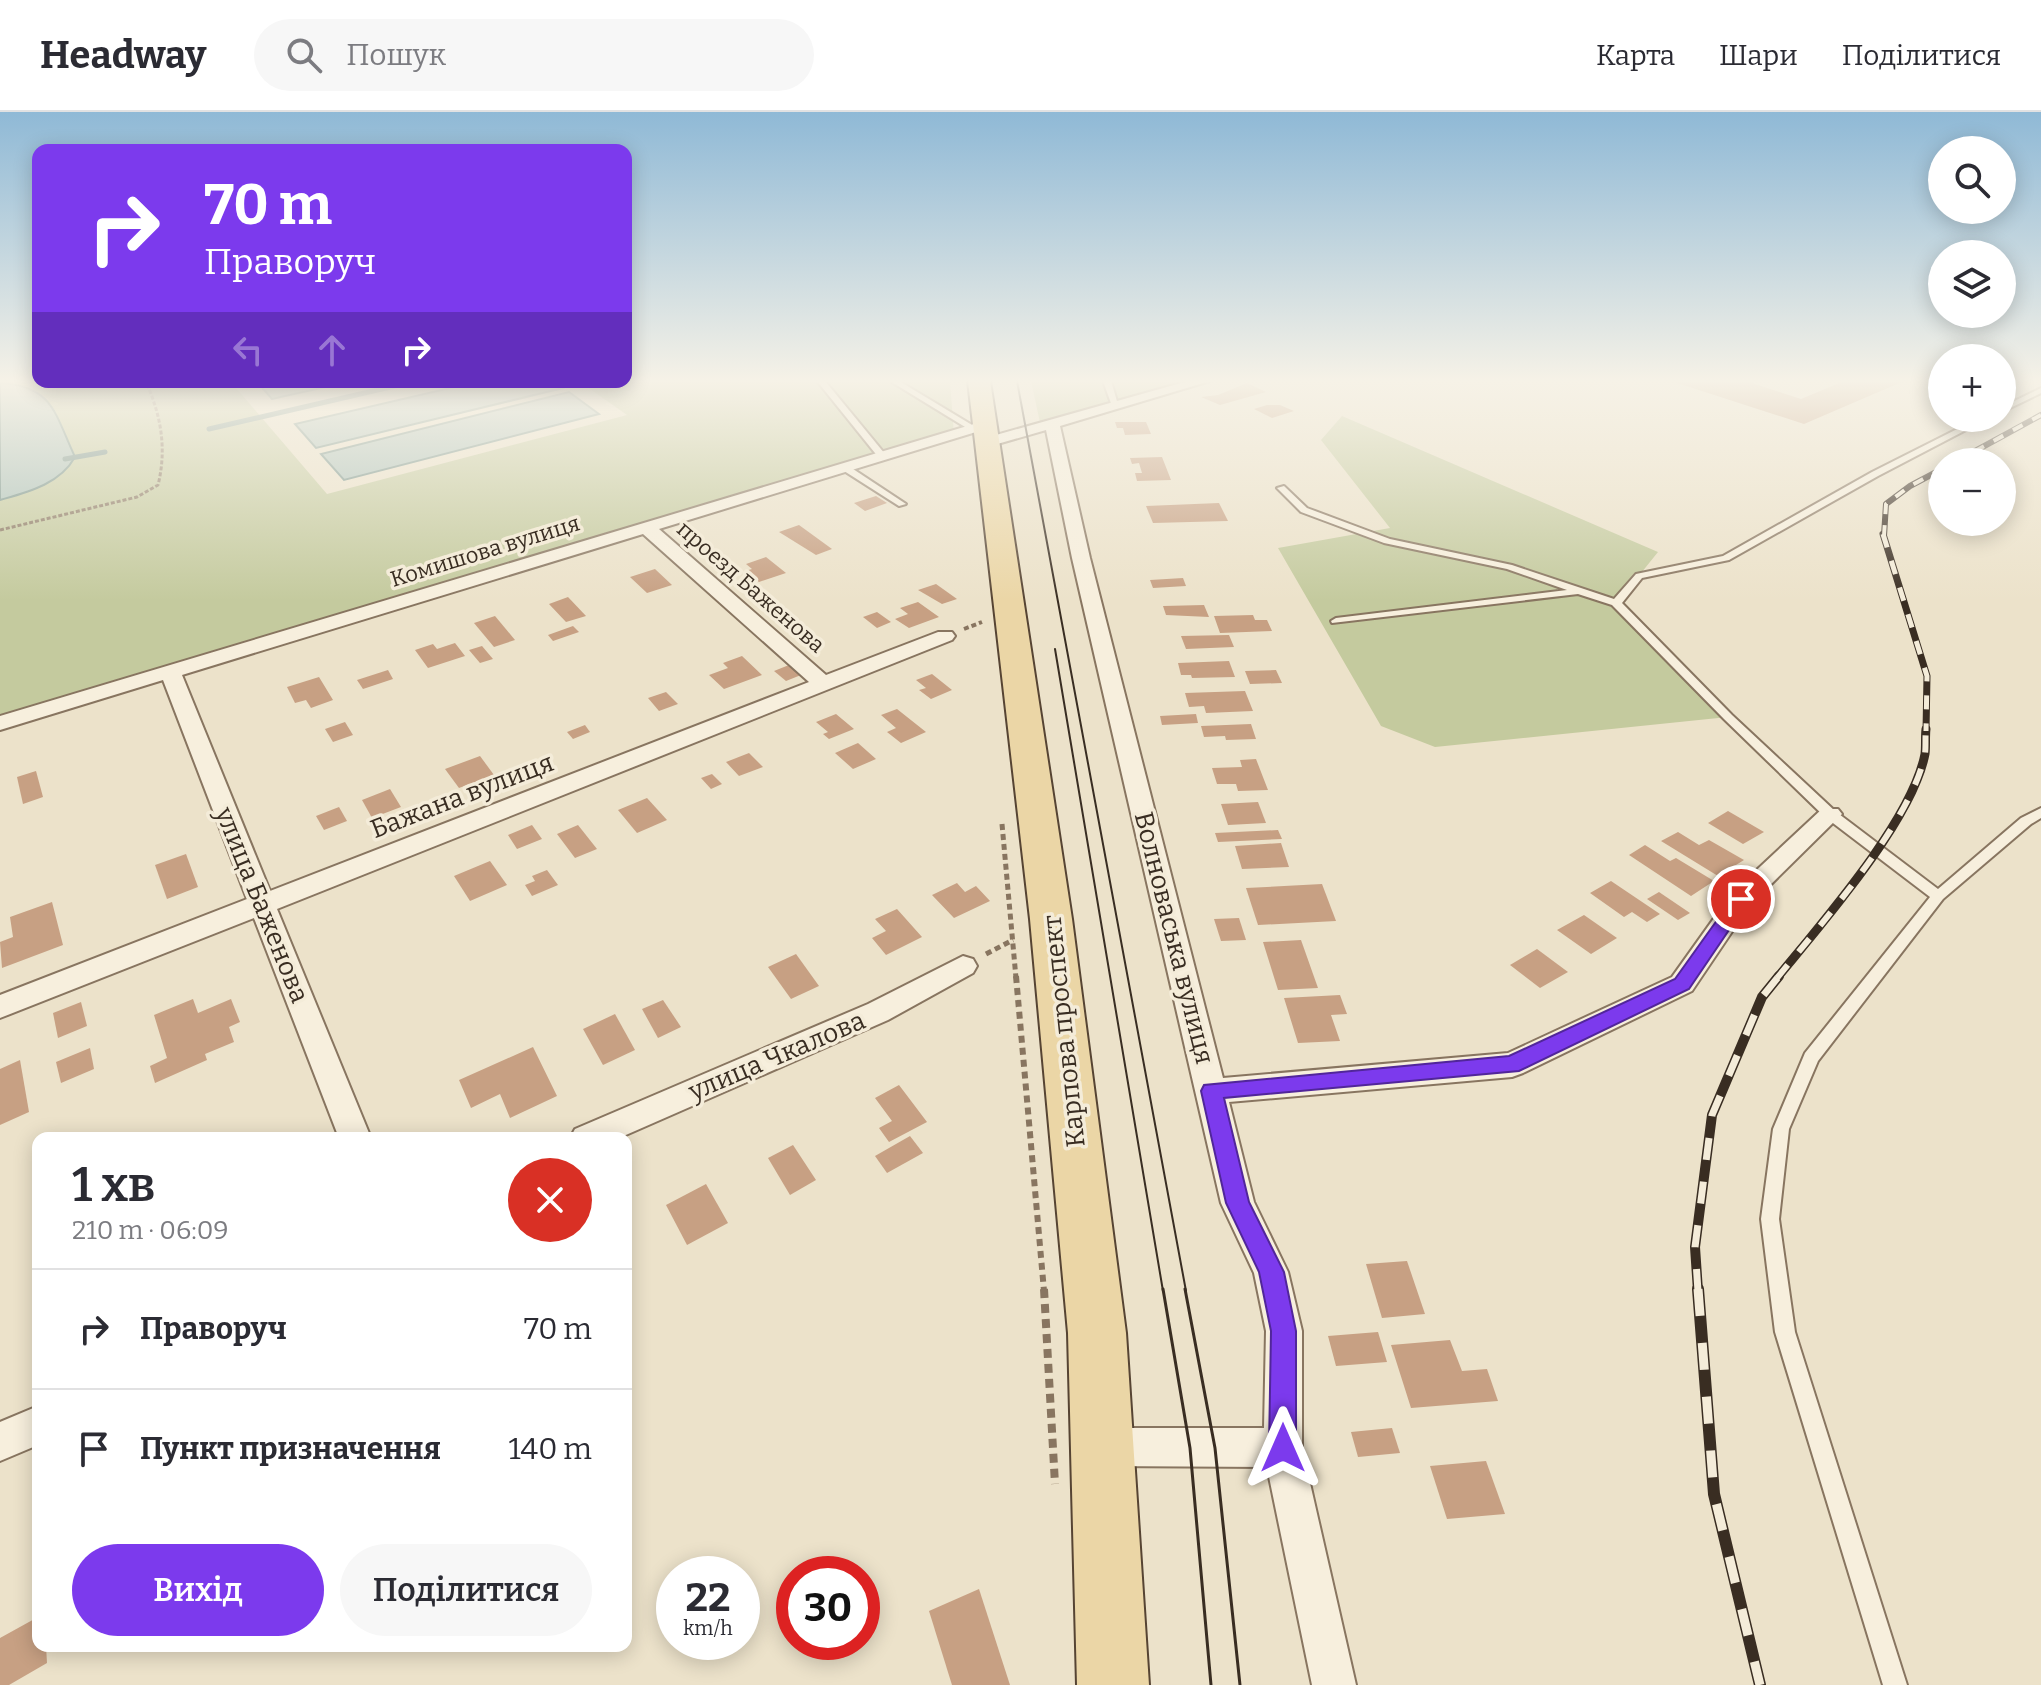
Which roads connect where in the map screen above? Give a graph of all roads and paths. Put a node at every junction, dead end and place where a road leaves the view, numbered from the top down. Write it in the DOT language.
graph roads {
  1 [pos="163,454"];
  2 [pos="889,454"];
  3 [pos="984,454"];
  4 [pos="1059,454"];
  5 [pos="1913,454"];
  6 [pos="882,456"];
  7 [pos="844,467"];
  8 [pos="1281,488"];
  9 [pos="902,504"];
  10 [pos="646,527"];
  11 [pos="0,530"];
  12 [pos="1581,591"];
  13 [pos="1616,603"];
  14 [pos="1336,621"];
  15 [pos="945,636"];
  16 [pos="170,671"];
  17 [pos="824,684"];
  18 [pos="0,723"];
  19 [pos="2041,812"];
  20 [pos="1830,814"];
  21 [pos="1938,896"];
  22 [pos="262,904"];
  23 [pos="1013,940"];
  24 [pos="963,966"];
  25 [pos="0,1007"];
  26 [pos="1211,1091"];
  27 [pos="353,1132"];
  28 [pos="600,1132"];
  29 [pos="32,1428"];
  30 [pos="0,1442"];
  31 [pos="1102,1447"];
  32 [pos="1283,1448"];
  33 [pos="1055,1496"];
  34 [pos="1113,1685"];
  35 [pos="1334,1685"];
  36 [pos="1895,1685"];
  1 -- 11 [label="path"];
  2 -- 6 [label="street, Комишова вулиця"];
  3 -- 31 [label="main road, Карпова проспект"];
  4 -- 26 [label="street, Волноваська вулиця"];
  5 -- 13 [label="lane"];
  6 -- 7 [label="street, Комишова вулиця"];
  7 -- 9 [label="lane"];
  7 -- 10 [label="street, Комишова вулиця"];
  8 -- 12 [label="lane"];
  10 -- 16 [label="street, Комишова вулиця"];
  10 -- 17 [label="street, проезд Баженова"];
  12 -- 13 [label="lane"];
  12 -- 14 [label="lane"];
  13 -- 20 [label="lane"];
  15 -- 17 [label="street, Бажана вулиця"];
  16 -- 18 [label="street, Комишова вулиця"];
  16 -- 22 [label="street, улица Баженова"];
  17 -- 22 [label="street, Бажана вулиця"];
  19 -- 21 [label="lane"];
  20 -- 21 [label="lane"];
  20 -- 26 [label="street"];
  21 -- 36 [label="lane"];
  22 -- 25 [label="street, Бажана вулиця"];
  22 -- 27 [label="street, улица Баженова"];
  23 -- 33 [label="path"];
  24 -- 28 [label="street, улица Чкалова"];
  26 -- 32 [label="street, Волноваська вулиця"];
  29 -- 30 [label="street"];
  31 -- 32 [label="street"];
  31 -- 34 [label="main road, Карпова проспект"];
  32 -- 35 [label="street, Волноваська вулиця"];
}
